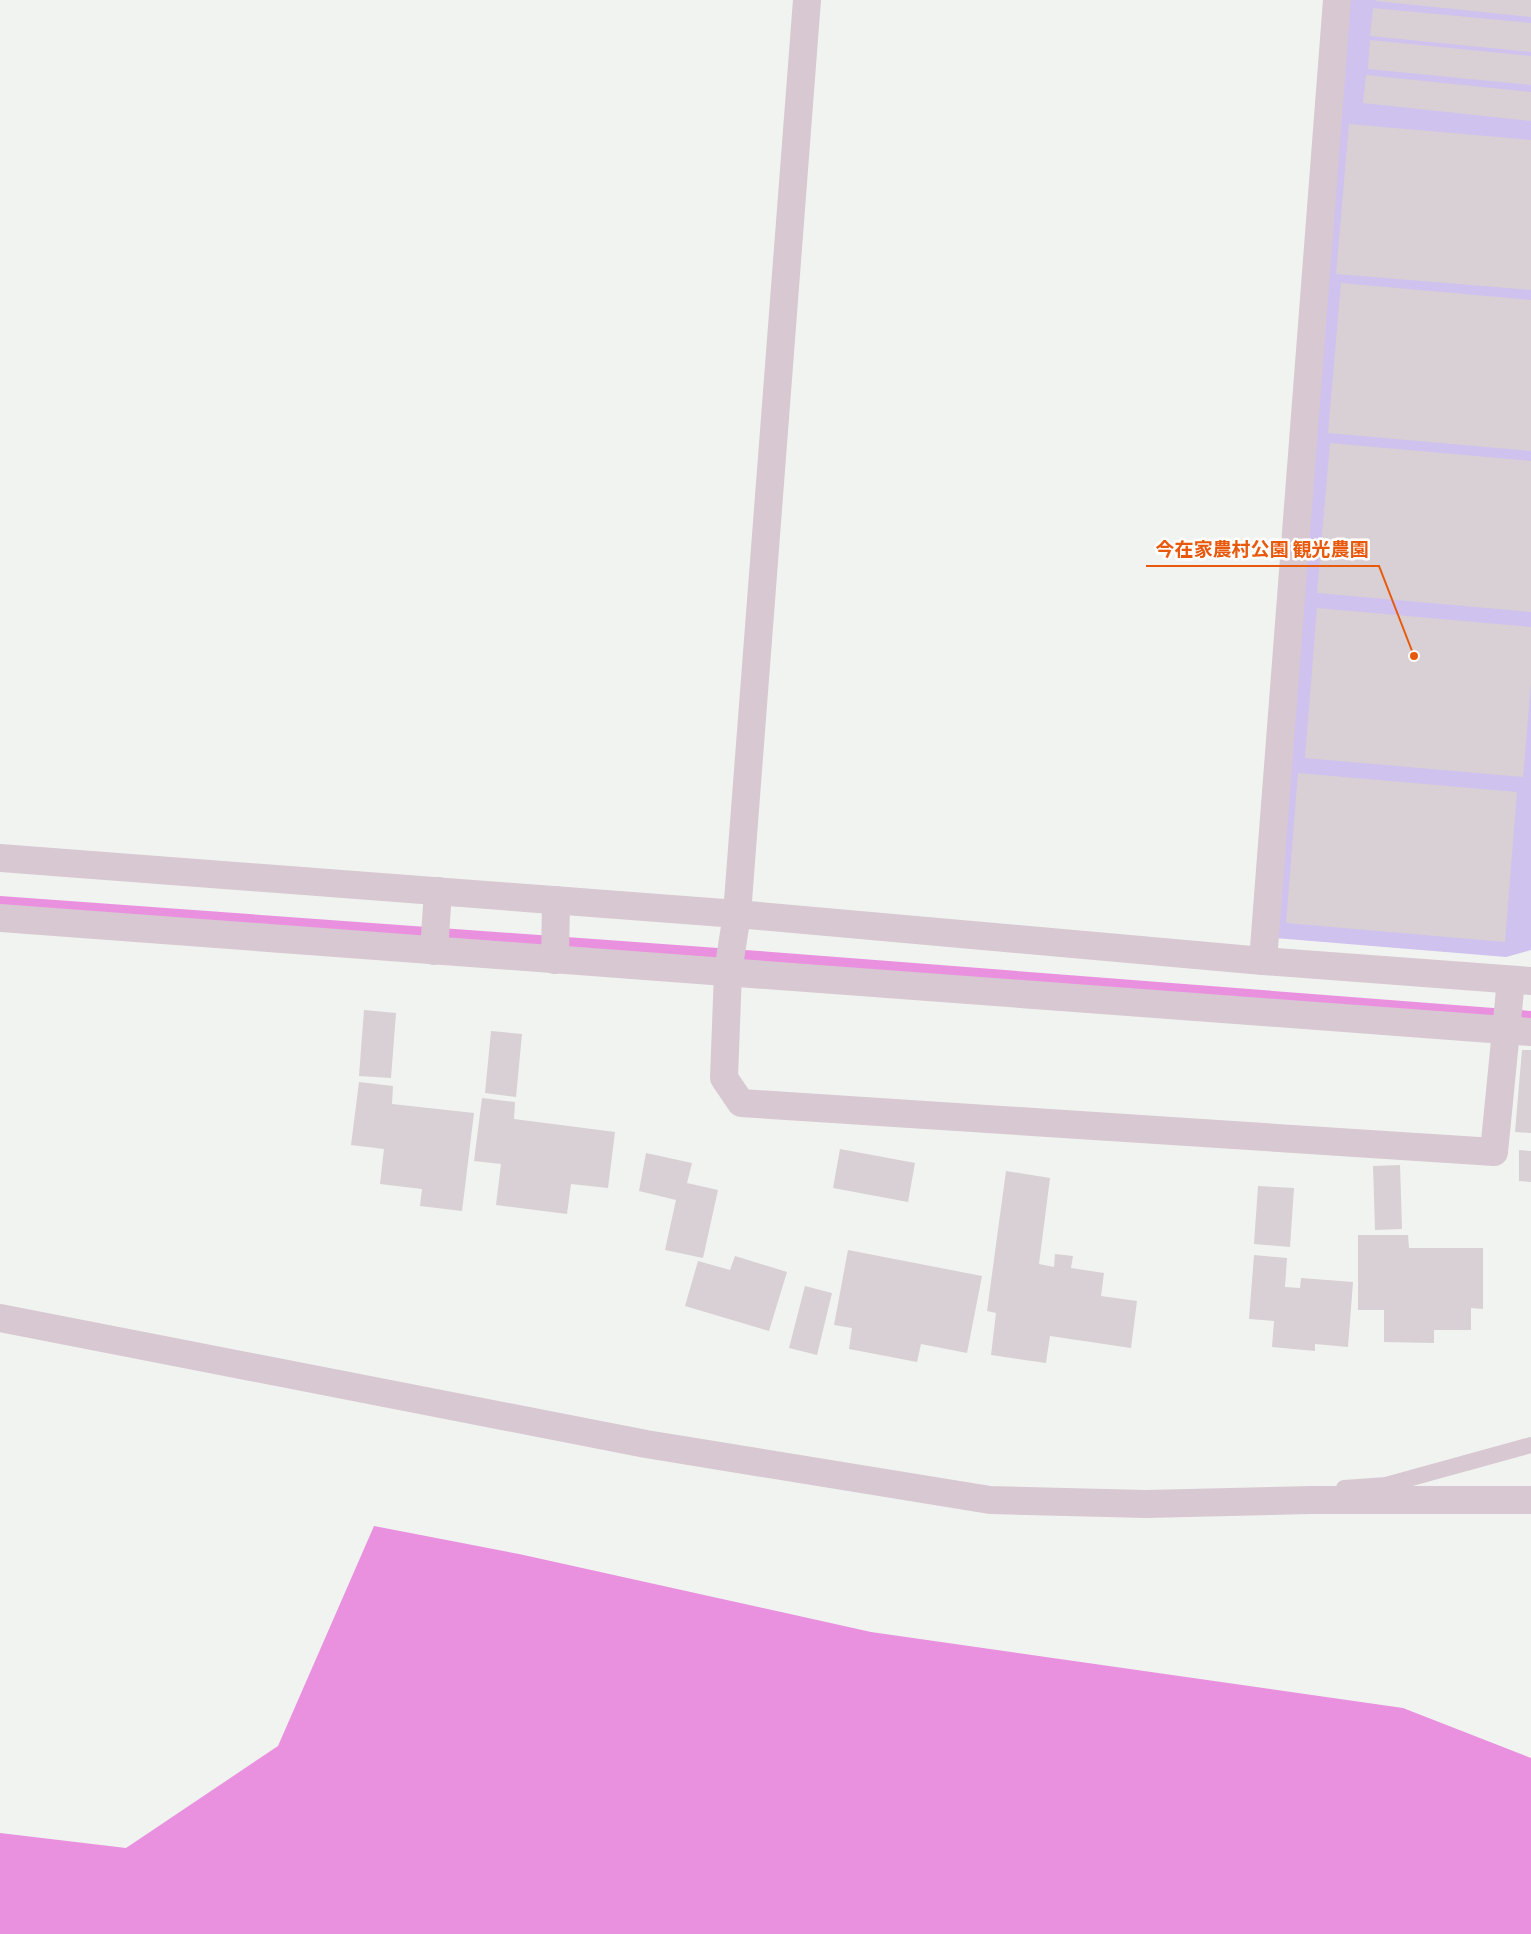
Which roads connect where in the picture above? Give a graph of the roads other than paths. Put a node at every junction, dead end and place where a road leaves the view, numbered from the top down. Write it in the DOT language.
graph roads {
  1 [pos="807,0"];
  2 [pos="1337,0"];
  3 [pos="0,858"];
  4 [pos="438,891"];
  5 [pos="556,900"];
  6 [pos="738,914"];
  7 [pos="0,918"];
  8 [pos="434,951"];
  9 [pos="555,960"];
  10 [pos="1263,961"];
  11 [pos="728,972"];
  12 [pos="1517,986"];
  13 [pos="1515,1029"];
  14 [pos="0,1318"];
  15 [pos="1531,1445"];
  16 [pos="1311,1500"];
  17 [pos="1531,1500"];
  1 -- 6 [label="street"];
  2 -- 10 [label="street"];
  3 -- 4 [label="street"];
  4 -- 5 [label="street"];
  4 -- 8 [label="street"];
  5 -- 6 [label="street"];
  5 -- 9 [label="street"];
  6 -- 10 [label="street"];
  6 -- 11 [label="street"];
  7 -- 8 [label="street"];
  8 -- 9 [label="street"];
  9 -- 11 [label="street"];
  10 -- 12 [label="street"];
  11 -- 13 [label="street"];
  11 -- 13 [label="street"];
  12 -- 13 [label="street"];
  14 -- 16 [label="street"];
  15 -- 16 [label="lane"];
  16 -- 17 [label="street"];
}
